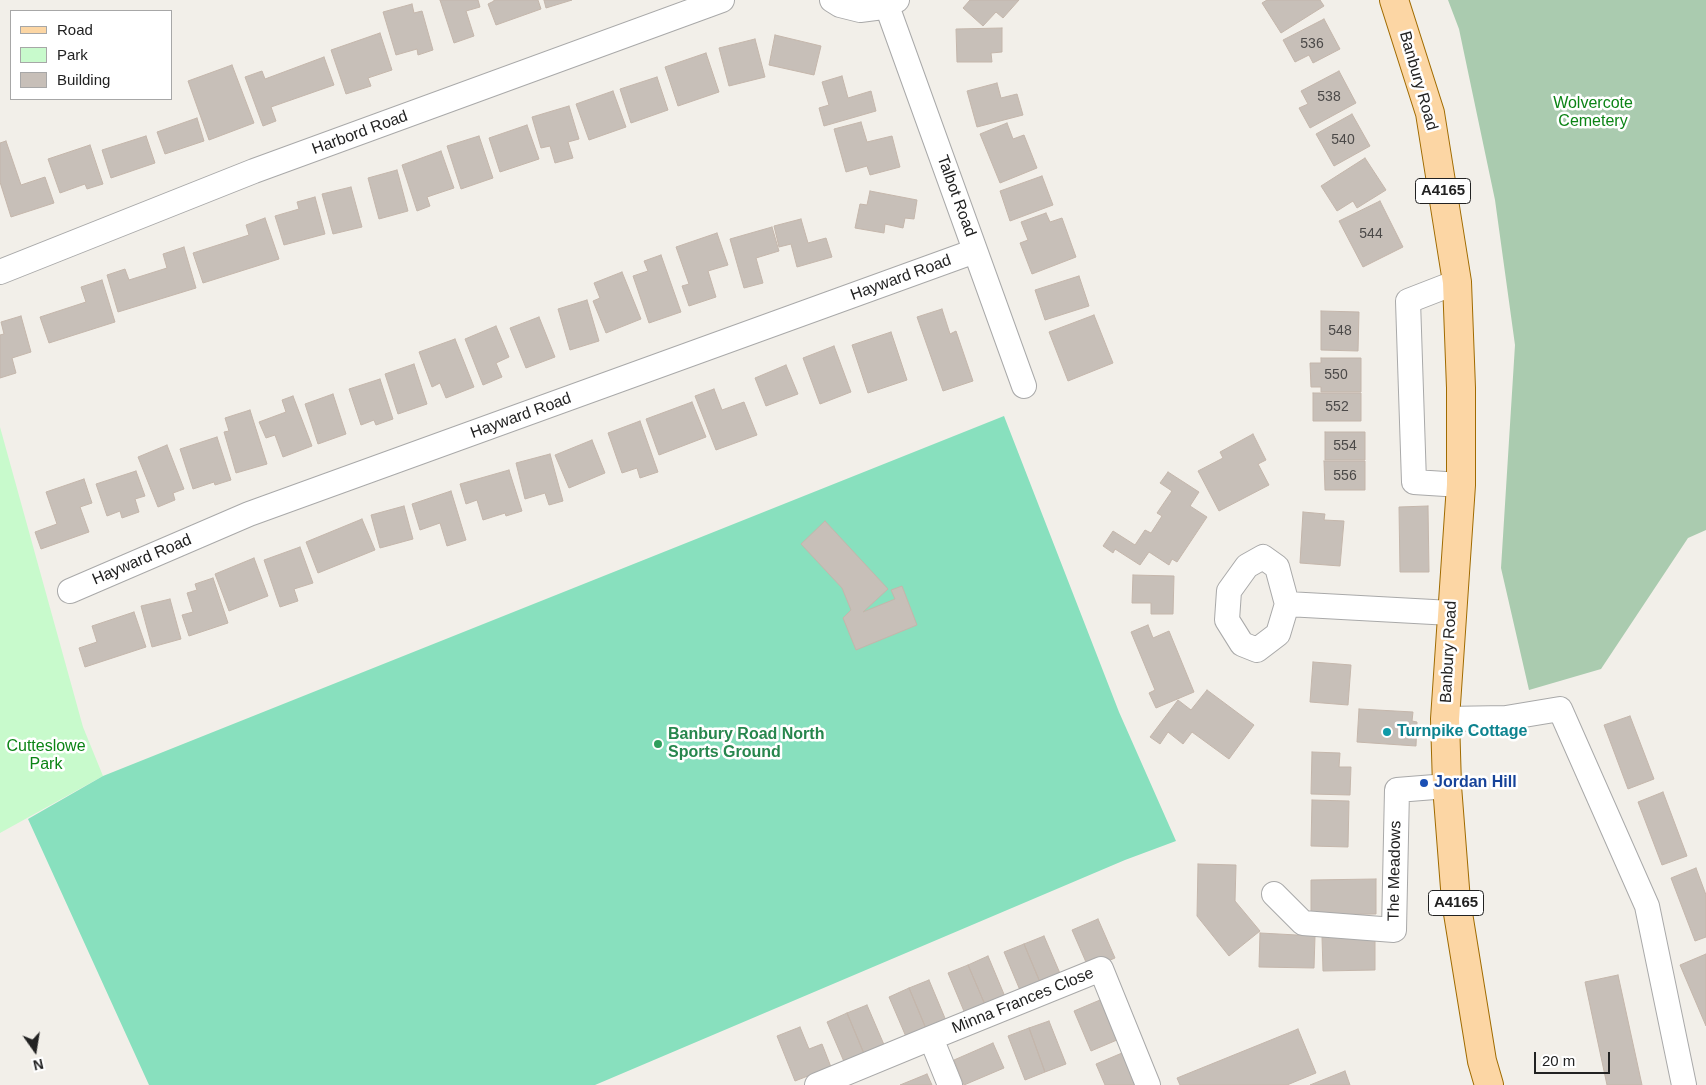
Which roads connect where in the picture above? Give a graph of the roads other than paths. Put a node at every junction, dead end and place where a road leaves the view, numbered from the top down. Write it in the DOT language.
graph roads {
  1 [pos="722,0"];
  2 [pos="832,0"];
  3 [pos="1394,0"];
  4 [pos="892,3"];
  5 [pos="976,251"];
  6 [pos="0,272"];
  7 [pos="1457,282"];
  8 [pos="1024,386"];
  9 [pos="1461,485"];
  10 [pos="70,591"];
  11 [pos="1287,604"];
  12 [pos="1451,613"];
  13 [pos="1445,719"];
  14 [pos="1447,786"];
  15 [pos="1274,894"];
  16 [pos="931,1038"];
  17 [pos="817,1085"];
  18 [pos="950,1085"];
  19 [pos="1148,1085"];
  20 [pos="1489,1085"];
  21 [pos="1684,1085"];
  1 -- 6 [label="street, Harbord Road"];
  2 -- 4 [label="street"];
  3 -- 7 [label="main road, Banbury Road / A4165"];
  4 -- 5 [label="street, Talbot Road"];
  5 -- 8 [label="street, Talbot Road"];
  5 -- 10 [label="street, Hayward Road"];
  7 -- 9 [label="main road, Banbury Road / A4165"];
  7 -- 9 [label="street"];
  9 -- 12 [label="main road, Banbury Road / A4165"];
  11 -- 12 [label="street"];
  12 -- 13 [label="main road, Banbury Road / A4165"];
  13 -- 14 [label="main road, Banbury Road / A4165"];
  13 -- 21 [label="street"];
  14 -- 15 [label="street, The Meadows"];
  14 -- 20 [label="main road, Banbury Road / A4165"];
  16 -- 17 [label="street"];
  16 -- 18 [label="street, Minna Frances Close"];
  16 -- 19 [label="street, Minna Frances Close"];
}
